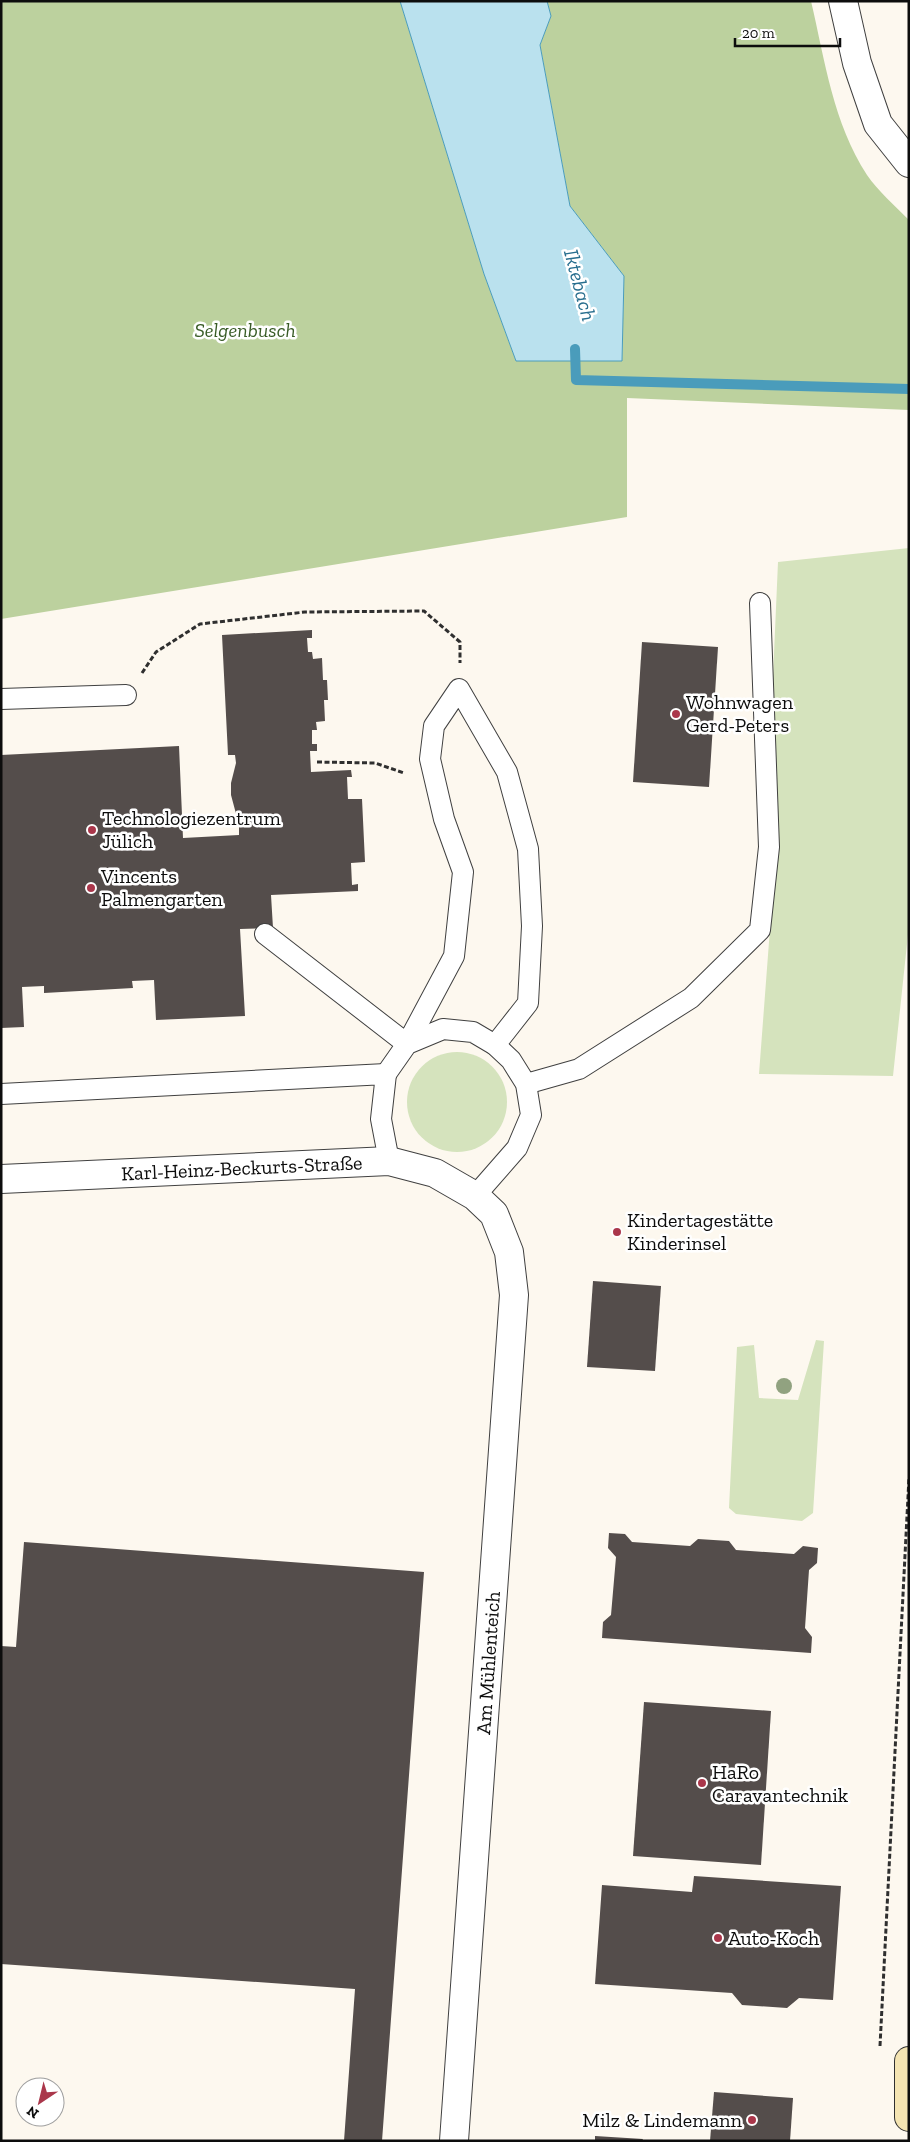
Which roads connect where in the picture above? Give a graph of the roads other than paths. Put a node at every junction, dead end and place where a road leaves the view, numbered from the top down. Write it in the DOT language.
graph roads {
  1 [pos="843,1"];
  2 [pos="909,163"];
  3 [pos="760,603"];
  4 [pos="126,695"];
  5 [pos="1,699"];
  6 [pos="265,934"];
  7 [pos="407,1044"];
  8 [pos="495,1045"];
  9 [pos="386,1074"];
  10 [pos="526,1084"];
  11 [pos="1,1094"];
  12 [pos="389,1161"];
  13 [pos="1,1180"];
  14 [pos="475,1196"];
  15 [pos="909,2061"];
  16 [pos="909,2118"];
  17 [pos="454,2141"];
  1 -- 2 [label="street"];
  3 -- 10 [label="lane"];
  4 -- 5 [label="lane"];
  6 -- 7 [label="lane"];
  7 -- 8 [label="lane"];
  7 -- 8 [label="lane"];
  7 -- 9 [label="lane"];
  8 -- 10 [label="lane"];
  9 -- 11 [label="lane"];
  9 -- 12 [label="lane"];
  10 -- 14 [label="lane"];
  12 -- 13 [label="street, Karl-Heinz-Beckurts-Straße"];
  12 -- 14 [label="street, Karl-Heinz-Beckurts-Straße"];
  14 -- 17 [label="street, Am Mühlenteich"];
  15 -- 16 [label="main road"];
}
